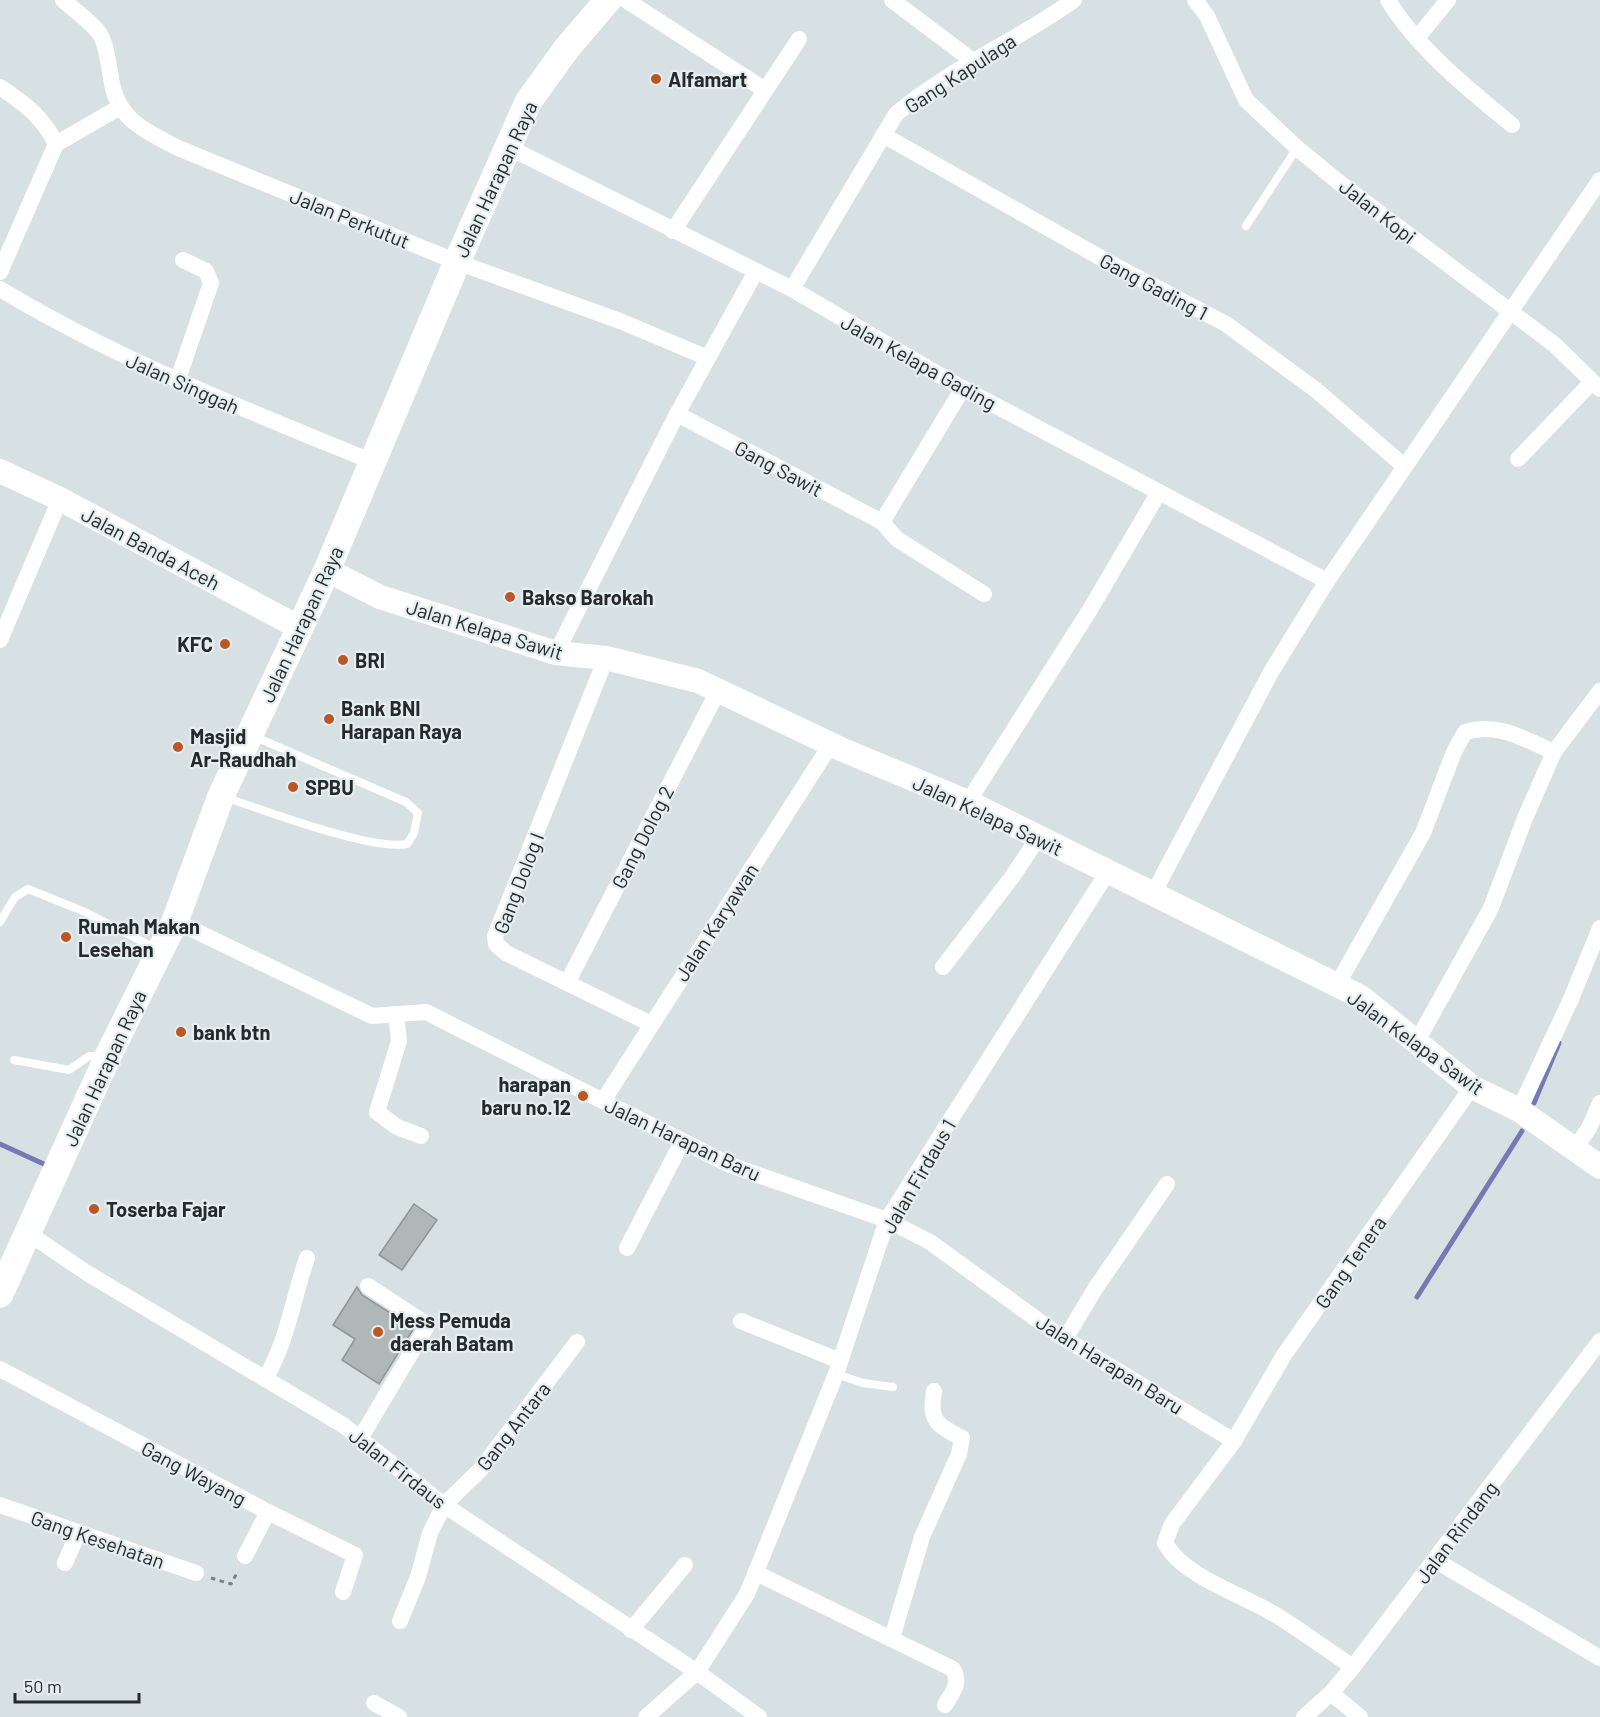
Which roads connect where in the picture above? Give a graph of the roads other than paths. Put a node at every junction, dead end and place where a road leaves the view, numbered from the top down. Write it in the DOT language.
graph roads {
  1 [pos="63,0"];
  2 [pos="608,0"];
  3 [pos="626,0"];
  4 [pos="892,0"];
  5 [pos="1074,0"];
  6 [pos="1195,0"];
  7 [pos="1388,0"];
  8 [pos="1448,0"];
  9 [pos="1417,38"];
  10 [pos="798,39"];
  11 [pos="973,61"];
  12 [pos="0,87"];
  13 [pos="765,90"];
  14 [pos="120,107"];
  15 [pos="1512,125"];
  16 [pos="884,135"];
  17 [pos="56,144"];
  18 [pos="508,147"];
  19 [pos="1297,148"];
  20 [pos="1600,180"];
  21 [pos="1246,226"];
  22 [pos="673,231"];
  23 [pos="183,260"];
  24 [pos="456,262"];
  25 [pos="0,272"];
  26 [pos="755,273"];
  27 [pos="0,289"];
  28 [pos="792,289"];
  29 [pos="1511,313"];
  30 [pos="708,358"];
  31 [pos="177,382"];
  32 [pos="1596,385"];
  33 [pos="963,388"];
  34 [pos="677,414"];
  35 [pos="1518,459"];
  36 [pos="373,462"];
  37 [pos="1404,466"];
  38 [pos="0,471"];
  39 [pos="1159,492"];
  40 [pos="60,499"];
  41 [pos="882,522"];
  42 [pos="327,570"];
  43 [pos="1327,581"];
  44 [pos="984,594"];
  45 [pos="300,628"];
  46 [pos="0,640"];
  47 [pos="556,653"];
  48 [pos="606,658"];
  49 [pos="718,691"];
  50 [pos="1600,692"];
  51 [pos="250,734"];
  52 [pos="831,744"];
  53 [pos="1554,752"];
  54 [pos="221,796"];
  55 [pos="968,802"];
  56 [pos="1038,838"];
  57 [pos="1107,873"];
  58 [pos="1154,892"];
  59 [pos="175,921"];
  60 [pos="0,922"];
  61 [pos="1600,928"];
  62 [pos="160,951"];
  63 [pos="944,967"];
  64 [pos="567,983"];
  65 [pos="1337,984"];
  66 [pos="396,1014"];
  67 [pos="651,1024"];
  68 [pos="1417,1041"];
  69 [pos="108,1056"];
  70 [pos="14,1060"];
  71 [pos="1472,1087"];
  72 [pos="603,1101"];
  73 [pos="1600,1103"];
  74 [pos="1519,1110"];
  75 [pos="421,1136"];
  76 [pos="682,1142"];
  77 [pos="1574,1150"];
  78 [pos="1600,1167"];
  79 [pos="1167,1184"];
  80 [pos="887,1220"];
  81 [pos="28,1233"];
  82 [pos="627,1248"];
  83 [pos="307,1258"];
  84 [pos="368,1286"];
  85 [pos="0,1294"];
  86 [pos="741,1321"];
  87 [pos="1065,1339"];
  88 [pos="1600,1341"];
  89 [pos="578,1342"];
  90 [pos="838,1368"];
  91 [pos="0,1370"];
  92 [pos="265,1379"];
  93 [pos="893,1387"];
  94 [pos="934,1391"];
  95 [pos="361,1437"];
  96 [pos="1234,1441"];
  97 [pos="0,1505"];
  98 [pos="444,1505"];
  99 [pos="268,1512"];
  100 [pos="78,1533"];
  101 [pos="245,1556"];
  102 [pos="1435,1560"];
  103 [pos="65,1563"];
  104 [pos="685,1565"];
  105 [pos="196,1573"];
  106 [pos="756,1573"];
  107 [pos="343,1592"];
  108 [pos="400,1621"];
  109 [pos="631,1630"];
  110 [pos="892,1638"];
  111 [pos="1600,1658"];
  112 [pos="1353,1667"];
  113 [pos="697,1672"];
  114 [pos="1332,1693"];
  115 [pos="374,1702"];
  116 [pos="945,1704"];
  117 [pos="399,1717"];
  118 [pos="646,1717"];
  119 [pos="759,1717"];
  120 [pos="1304,1717"];
  121 [pos="1360,1717"];
  1 -- 14 [label="street, Jalan Perkutut"];
  2 -- 18 [label="main road, Jalan Harapan Raya"];
  3 -- 13 [label="street"];
  4 -- 11 [label="street"];
  5 -- 11 [label="street, Gang Kapulaga"];
  6 -- 19 [label="street, Jalan Kopi"];
  7 -- 9 [label="street"];
  8 -- 9 [label="street"];
  9 -- 15 [label="street"];
  10 -- 13 [label="street"];
  11 -- 16 [label="street, Gang Kapulaga"];
  12 -- 17 [label="street"];
  13 -- 22 [label="street"];
  14 -- 17 [label="street"];
  14 -- 24 [label="street, Jalan Perkutut"];
  16 -- 28 [label="street, Gang Kapulaga"];
  16 -- 37 [label="street, Gang Gading 1"];
  17 -- 25 [label="street"];
  18 -- 22 [label="street, Jalan Kelapa Gading"];
  18 -- 24 [label="main road, Jalan Harapan Raya"];
  19 -- 21 [label="lane"];
  19 -- 29 [label="street, Jalan Kopi"];
  20 -- 29 [label="street"];
  22 -- 26 [label="street, Jalan Kelapa Gading"];
  23 -- 31 [label="street"];
  24 -- 30 [label="street, Jalan Perkutut"];
  24 -- 36 [label="main road, Jalan Harapan Raya"];
  26 -- 28 [label="street, Jalan Kelapa Gading"];
  26 -- 30 [label="street"];
  27 -- 31 [label="street, Jalan Singgah"];
  28 -- 33 [label="street, Jalan Kelapa Gading"];
  29 -- 32 [label="street, Jalan Kopi"];
  29 -- 37 [label="street"];
  30 -- 34 [label="street"];
  31 -- 36 [label="street, Jalan Singgah"];
  32 -- 35 [label="street"];
  33 -- 39 [label="street, Jalan Kelapa Gading"];
  33 -- 41 [label="street"];
  34 -- 41 [label="street, Gang Sawit"];
  34 -- 47 [label="street"];
  36 -- 42 [label="main road, Jalan Harapan Raya"];
  37 -- 43 [label="street"];
  38 -- 40 [label="main road, Jalan Banda Aceh"];
  39 -- 43 [label="street, Jalan Kelapa Gading"];
  39 -- 55 [label="street"];
  40 -- 45 [label="main road, Jalan Banda Aceh"];
  40 -- 46 [label="street"];
  41 -- 44 [label="street, Gang Sawit"];
  42 -- 45 [label="main road, Jalan Harapan Raya"];
  42 -- 47 [label="main road, Jalan Kelapa Sawit"];
  43 -- 58 [label="street"];
  45 -- 51 [label="main road, Jalan Harapan Raya"];
  47 -- 48 [label="main road, Jalan Kelapa Sawit"];
  48 -- 49 [label="main road, Jalan Kelapa Sawit"];
  48 -- 64 [label="street, Gang Dolog I"];
  49 -- 52 [label="main road, Jalan Kelapa Sawit"];
  49 -- 64 [label="street, Gang Dolog 2"];
  50 -- 53 [label="street"];
  51 -- 54 [label="main road, Jalan Harapan Raya"];
  51 -- 54 [label="lane"];
  52 -- 55 [label="main road, Jalan Kelapa Sawit"];
  52 -- 67 [label="street, Jalan Karyawan"];
  53 -- 65 [label="street"];
  53 -- 68 [label="street"];
  54 -- 59 [label="main road, Jalan Harapan Raya"];
  55 -- 56 [label="main road, Jalan Kelapa Sawit"];
  56 -- 57 [label="main road, Jalan Kelapa Sawit"];
  56 -- 63 [label="street"];
  57 -- 58 [label="main road, Jalan Kelapa Sawit"];
  57 -- 80 [label="street, Jalan Firdaus 1"];
  58 -- 65 [label="main road, Jalan Kelapa Sawit"];
  59 -- 62 [label="main road, Jalan Harapan Raya"];
  59 -- 66 [label="street, Jalan Harapan Baru"];
  60 -- 62 [label="lane"];
  61 -- 74 [label="street"];
  62 -- 69 [label="main road, Jalan Harapan Raya"];
  64 -- 67 [label="street, Gang Dolog I"];
  65 -- 68 [label="main road, Jalan Kelapa Sawit"];
  66 -- 72 [label="street, Jalan Harapan Baru"];
  66 -- 75 [label="street"];
  67 -- 72 [label="street, Jalan Karyawan"];
  68 -- 71 [label="main road, Jalan Kelapa Sawit"];
  69 -- 70 [label="lane"];
  69 -- 81 [label="main road, Jalan Harapan Raya"];
  71 -- 74 [label="main road, Jalan Kelapa Sawit"];
  71 -- 96 [label="street, Gang Tenera"];
  72 -- 76 [label="street, Jalan Harapan Baru"];
  73 -- 77 [label="street"];
  74 -- 77 [label="main road, Jalan Kelapa Sawit"];
  76 -- 80 [label="street, Jalan Harapan Baru"];
  76 -- 82 [label="street"];
  77 -- 78 [label="main road, Jalan Kelapa Sawit"];
  79 -- 87 [label="street"];
  80 -- 87 [label="street, Jalan Harapan Baru"];
  80 -- 90 [label="street, Jalan Firdaus 1"];
  81 -- 85 [label="main road, Jalan Harapan Raya"];
  81 -- 92 [label="street, Jalan Firdaus"];
  83 -- 92 [label="street"];
  84 -- 95 [label="street"];
  86 -- 90 [label="street"];
  87 -- 96 [label="street, Jalan Harapan Baru"];
  88 -- 102 [label="street, Jalan Rindang"];
  89 -- 98 [label="street, Gang Antara"];
  90 -- 93 [label="lane"];
  90 -- 106 [label="street, Jalan Firdaus 1"];
  91 -- 99 [label="street, Gang Wayang"];
  92 -- 95 [label="street, Jalan Firdaus"];
  94 -- 110 [label="street"];
  95 -- 98 [label="street, Jalan Firdaus"];
  96 -- 112 [label="street, Gang Tenera"];
  97 -- 100 [label="street, Gang Kesehatan"];
  98 -- 108 [label="street, Gang Antara"];
  98 -- 109 [label="street, Jalan Firdaus"];
  99 -- 101 [label="street"];
  99 -- 107 [label="street, Gang Wayang"];
  100 -- 103 [label="street"];
  100 -- 105 [label="street, Gang Kesehatan"];
  102 -- 111 [label="street"];
  102 -- 112 [label="street, Jalan Rindang"];
  104 -- 109 [label="street"];
  106 -- 110 [label="street"];
  106 -- 113 [label="street, Jalan Firdaus 1"];
  109 -- 113 [label="street, Jalan Firdaus"];
  110 -- 116 [label="street"];
  112 -- 114 [label="street, Jalan Rindang"];
  113 -- 118 [label="street, Jalan Firdaus 1"];
  113 -- 119 [label="street, Jalan Firdaus"];
  114 -- 120 [label="street, Jalan Rindang"];
  114 -- 121 [label="street"];
  115 -- 117 [label="street"];
}
